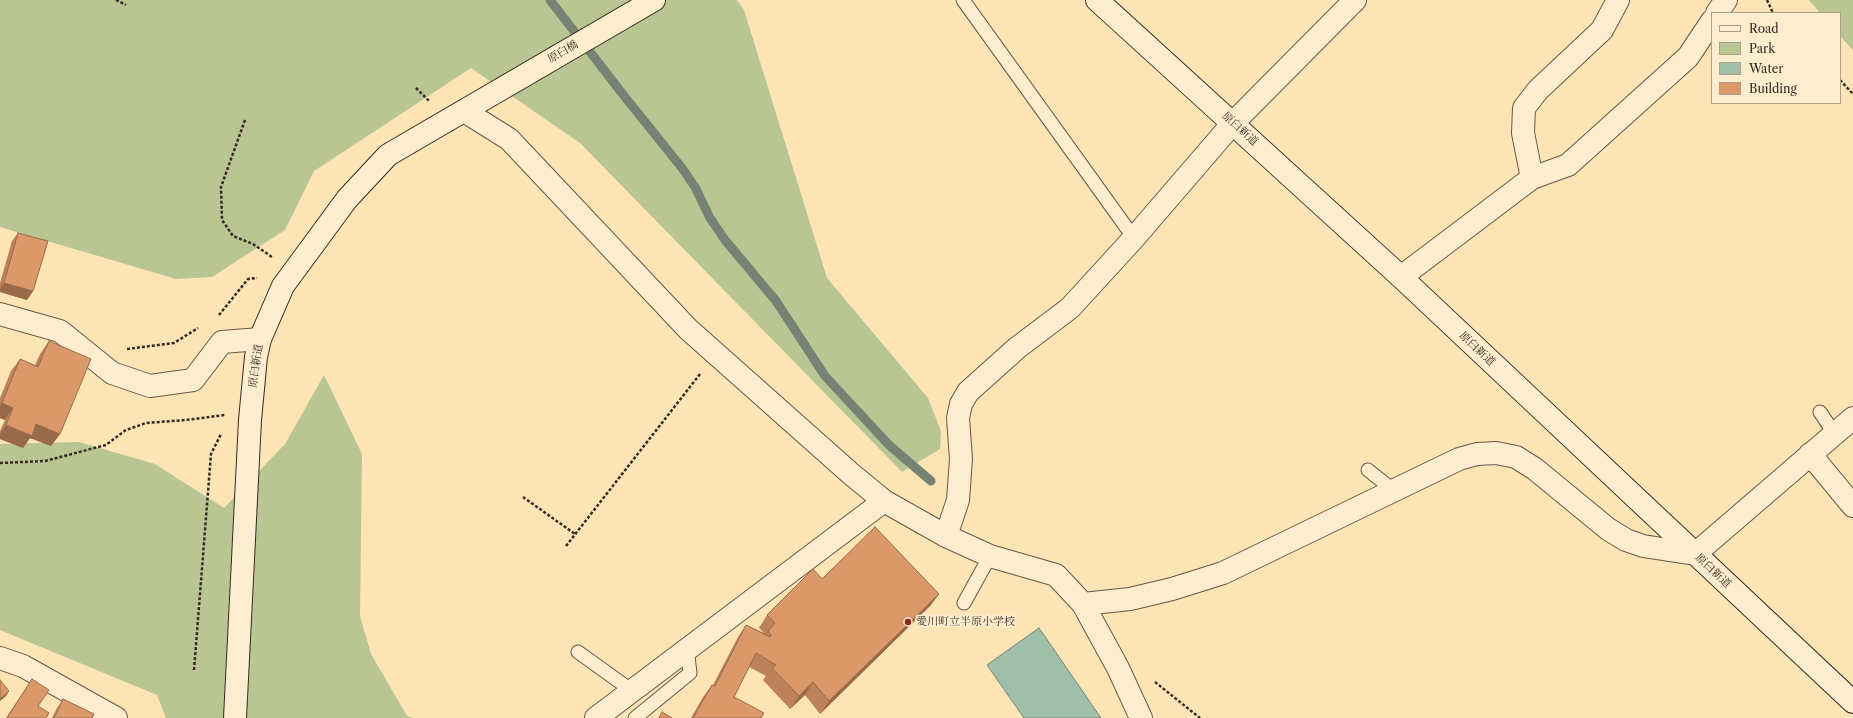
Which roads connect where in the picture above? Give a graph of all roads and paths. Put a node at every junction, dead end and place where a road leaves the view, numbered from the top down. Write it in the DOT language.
graph roads {
  1 [pos="116,0"];
  2 [pos="654,0"];
  3 [pos="963,0"];
  4 [pos="1097,0"];
  5 [pos="1355,0"];
  6 [pos="1618,0"];
  7 [pos="1726,0"];
  8 [pos="1767,0"];
  9 [pos="126,5"];
  10 [pos="1718,12"];
  11 [pos="1773,12"];
  12 [pos="1711,22"];
  13 [pos="1841,81"];
  14 [pos="1853,94"];
  15 [pos="468,107"];
  16 [pos="245,120"];
  17 [pos="1233,123"];
  18 [pos="1532,178"];
  19 [pos="1134,238"];
  20 [pos="1400,277"];
  21 [pos="288,279"];
  22 [pos="0,314"];
  23 [pos="213,318"];
  24 [pos="200,327"];
  25 [pos="260,339"];
  26 [pos="715,354"];
  27 [pos="97,361"];
  28 [pos="1820,412"];
  29 [pos="251,415"];
  30 [pos="1853,418"];
  31 [pos="1834,433"];
  32 [pos="1810,454"];
  33 [pos="0,462"];
  34 [pos="1368,470"];
  35 [pos="1393,490"];
  36 [pos="523,497"];
  37 [pos="884,501"];
  38 [pos="1853,506"];
  39 [pos="575,534"];
  40 [pos="946,536"];
  41 [pos="566,546"];
  42 [pos="1695,554"];
  43 [pos="990,556"];
  44 [pos="964,603"];
  45 [pos="1083,604"];
  46 [pos="687,648"];
  47 [pos="578,652"];
  48 [pos="0,658"];
  49 [pos="1118,668"];
  50 [pos="194,670"];
  51 [pos="631,690"];
  52 [pos="1853,702"];
  53 [pos="120,714"];
  54 [pos="235,718"];
  55 [pos="596,718"];
  56 [pos="635,718"];
  57 [pos="1141,718"];
  58 [pos="1200,718"];
  1 -- 9 [label="path"];
  2 -- 15 [label="street, 原臼橋"];
  3 -- 19 [label="lane"];
  4 -- 17 [label="street, 原臼新道"];
  5 -- 17 [label="street"];
  6 -- 18 [label="street"];
  7 -- 10 [label="street"];
  8 -- 11 [label="path"];
  12 -- 18 [label="street"];
  13 -- 14 [label="path"];
  15 -- 21 [label="street, 原臼新道"];
  15 -- 26 [label="street"];
  16 -- 21 [label="path"];
  17 -- 19 [label="street"];
  17 -- 20 [label="street, 原臼新道"];
  18 -- 20 [label="street"];
  19 -- 40 [label="street"];
  20 -- 42 [label="street, 原臼新道"];
  21 -- 23 [label="path"];
  21 -- 25 [label="street, 原臼新道"];
  22 -- 27 [label="street"];
  24 -- 27 [label="path"];
  25 -- 27 [label="street"];
  25 -- 29 [label="street, 原臼新道"];
  26 -- 37 [label="street"];
  26 -- 39 [label="path"];
  28 -- 31 [label="lane"];
  29 -- 33 [label="path"];
  29 -- 50 [label="path"];
  29 -- 54 [label="street, 原臼新道"];
  30 -- 31 [label="street"];
  31 -- 32 [label="street"];
  32 -- 38 [label="street"];
  32 -- 42 [label="street"];
  34 -- 35 [label="lane"];
  35 -- 42 [label="street"];
  35 -- 45 [label="street"];
  36 -- 39 [label="path"];
  37 -- 40 [label="street"];
  37 -- 46 [label="street"];
  39 -- 41 [label="path"];
  40 -- 43 [label="street"];
  42 -- 52 [label="street, 原臼新道"];
  43 -- 44 [label="lane"];
  43 -- 45 [label="street"];
  45 -- 49 [label="street"];
  46 -- 51 [label="street"];
  46 -- 56 [label="lane"];
  47 -- 51 [label="lane"];
  48 -- 53 [label="street"];
  49 -- 57 [label="street"];
  49 -- 58 [label="path"];
  51 -- 55 [label="street"];
}
